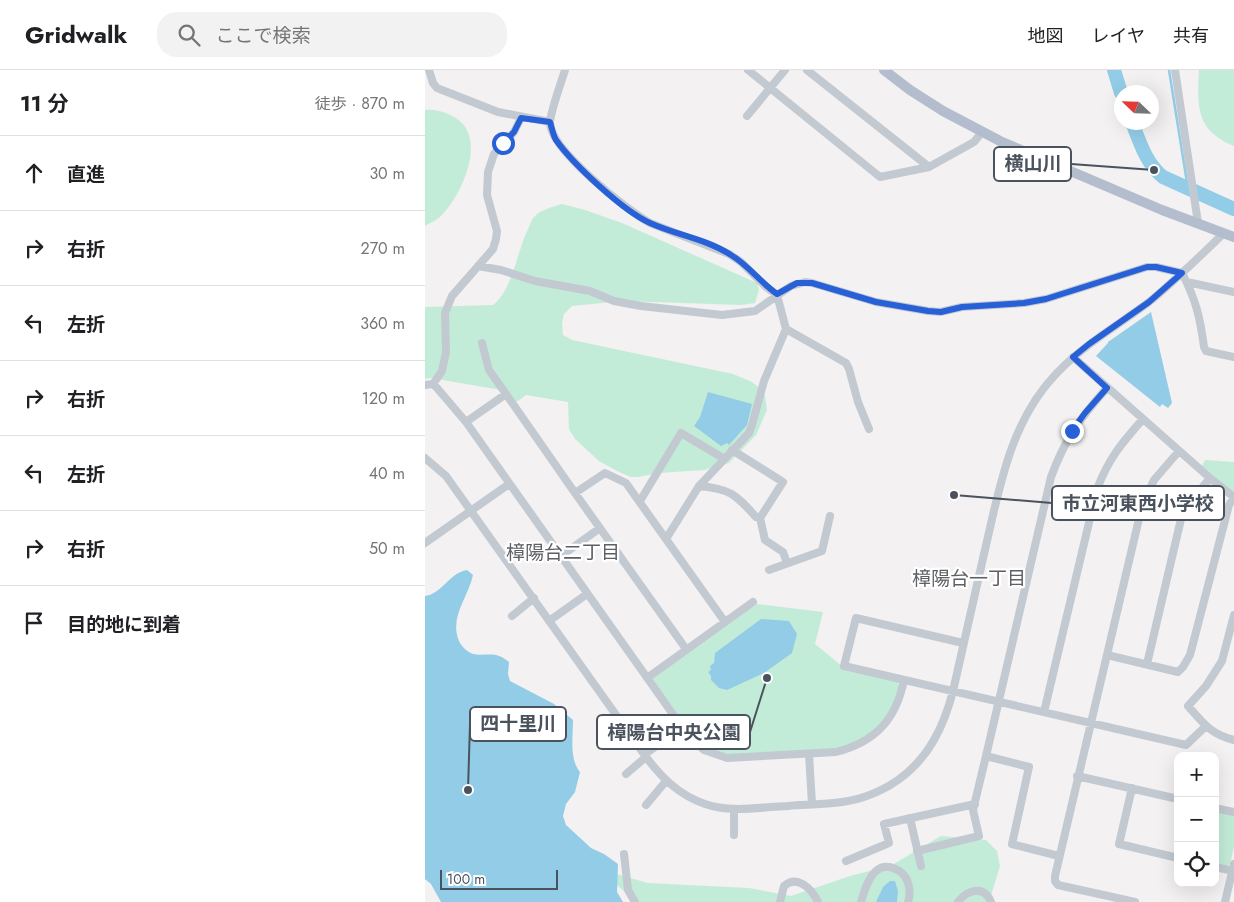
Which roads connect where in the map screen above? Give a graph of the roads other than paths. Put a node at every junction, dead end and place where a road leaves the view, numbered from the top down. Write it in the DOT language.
graph roads {
  1 [pos="429,70"];
  2 [pos="565,70"];
  3 [pos="748,70"];
  4 [pos="785,70"];
  5 [pos="807,70"];
  6 [pos="884,70"];
  7 [pos="1175,70"];
  8 [pos="770,88"];
  9 [pos="747,116"];
  10 [pos="521,118"];
  11 [pos="550,122"];
  12 [pos="982,132"];
  13 [pos="929,167"];
  14 [pos="1198,223"];
  15 [pos="1229,235"];
  16 [pos="478,266"];
  17 [pos="1182,273"];
  18 [pos="1187,282"];
  19 [pos="1234,292"];
  20 [pos="777,294"];
  21 [pos="787,329"];
  22 [pos="482,342"];
  23 [pos="1073,357"];
  24 [pos="1234,357"];
  25 [pos="429,385"];
  26 [pos="1107,388"];
  27 [pos="506,394"];
  28 [pos="1143,419"];
  29 [pos="466,422"];
  30 [pos="869,429"];
  31 [pos="732,450"];
  32 [pos="1179,451"];
  33 [pos="425,458"];
  34 [pos="723,458"];
  35 [pos="1210,478"];
  36 [pos="509,484"];
  37 [pos="699,486"];
  38 [pos="575,493"];
  39 [pos="1234,497"];
  40 [pos="640,501"];
  41 [pos="471,511"];
  42 [pos="830,516"];
  43 [pos="760,518"];
  44 [pos="600,528"];
  45 [pos="667,539"];
  46 [pos="425,543"];
  47 [pos="561,556"];
  48 [pos="787,563"];
  49 [pos="769,570"];
  50 [pos="587,594"];
  51 [pos="534,598"];
  52 [pos="753,602"];
  53 [pos="1234,615"];
  54 [pos="512,616"];
  55 [pos="549,621"];
  56 [pos="725,622"];
  57 [pos="963,644"];
  58 [pos="686,649"];
  59 [pos="1107,655"];
  60 [pos="1147,664"];
  61 [pos="647,678"];
  62 [pos="904,680"];
  63 [pos="953,691"];
  64 [pos="998,702"];
  65 [pos="1045,712"];
  66 [pos="1090,723"];
  67 [pos="1206,726"];
  68 [pos="682,727"];
  69 [pos="1234,740"];
  70 [pos="809,754"];
  71 [pos="645,756"];
  72 [pos="986,756"];
  73 [pos="626,774"];
  74 [pos="1077,776"];
  75 [pos="666,781"];
  76 [pos="1132,788"];
  77 [pos="1174,798"];
  78 [pos="812,804"];
  79 [pos="975,804"];
  80 [pos="646,805"];
  81 [pos="734,809"];
  82 [pos="1219,809"];
  83 [pos="1234,812"];
  84 [pos="910,818"];
  85 [pos="734,835"];
  86 [pos="917,851"];
  87 [pos="624,854"];
  88 [pos="1059,856"];
  89 [pos="1174,857"];
  90 [pos="846,861"];
  91 [pos="921,866"];
  92 [pos="1219,867"];
  93 [pos="1233,869"];
  94 [pos="635,902"];
  95 [pos="780,902"];
  96 [pos="818,902"];
  97 [pos="861,902"];
  98 [pos="909,902"];
  99 [pos="958,902"];
  100 [pos="991,902"];
  101 [pos="1135,902"];
  102 [pos="1225,902"];
  1 -- 10 [label="street"];
  2 -- 11 [label="street"];
  3 -- 8 [label="street"];
  4 -- 8 [label="street"];
  5 -- 13 [label="street"];
  6 -- 12 [label="main road"];
  7 -- 14 [label="street"];
  8 -- 9 [label="street"];
  8 -- 13 [label="street"];
  10 -- 11 [label="street"];
  10 -- 16 [label="street"];
  11 -- 20 [label="street"];
  12 -- 13 [label="street"];
  12 -- 14 [label="main road"];
  14 -- 15 [label="main road"];
  15 -- 17 [label="street"];
  16 -- 20 [label="street"];
  16 -- 25 [label="street"];
  17 -- 18 [label="street"];
  17 -- 20 [label="street"];
  17 -- 23 [label="street"];
  18 -- 19 [label="street"];
  18 -- 24 [label="street"];
  20 -- 21 [label="street"];
  21 -- 30 [label="street"];
  21 -- 31 [label="street"];
  22 -- 27 [label="street"];
  23 -- 26 [label="street"];
  23 -- 57 [label="street"];
  25 -- 29 [label="street"];
  26 -- 28 [label="street"];
  26 -- 64 [label="street"];
  27 -- 29 [label="street"];
  27 -- 38 [label="street"];
  28 -- 32 [label="street"];
  28 -- 65 [label="street"];
  29 -- 36 [label="street"];
  31 -- 34 [label="street"];
  31 -- 43 [label="street"];
  32 -- 35 [label="street"];
  32 -- 59 [label="street"];
  33 -- 41 [label="street"];
  34 -- 37 [label="street"];
  34 -- 40 [label="street"];
  35 -- 39 [label="street"];
  35 -- 60 [label="street"];
  36 -- 41 [label="street"];
  36 -- 47 [label="street"];
  37 -- 43 [label="street"];
  37 -- 45 [label="street"];
  38 -- 40 [label="street"];
  38 -- 44 [label="street"];
  39 -- 60 [label="street"];
  40 -- 45 [label="street"];
  41 -- 46 [label="street"];
  41 -- 51 [label="street"];
  42 -- 48 [label="street"];
  43 -- 48 [label="street"];
  44 -- 47 [label="street"];
  44 -- 58 [label="street"];
  45 -- 56 [label="street"];
  47 -- 50 [label="street"];
  48 -- 49 [label="street"];
  50 -- 55 [label="street"];
  50 -- 61 [label="street"];
  51 -- 54 [label="street"];
  51 -- 55 [label="street"];
  52 -- 56 [label="street"];
  53 -- 67 [label="street"];
  55 -- 71 [label="street"];
  56 -- 58 [label="street"];
  57 -- 62 [label="street"];
  57 -- 63 [label="street"];
  58 -- 61 [label="street"];
  59 -- 60 [label="street"];
  59 -- 66 [label="street"];
  61 -- 68 [label="street"];
  62 -- 63 [label="street"];
  62 -- 70 [label="street"];
  63 -- 64 [label="street"];
  63 -- 78 [label="street"];
  64 -- 65 [label="street"];
  64 -- 72 [label="street"];
  65 -- 66 [label="street"];
  66 -- 67 [label="street"];
  66 -- 74 [label="street"];
  67 -- 69 [label="street"];
  68 -- 70 [label="street"];
  68 -- 71 [label="street"];
  70 -- 78 [label="street"];
  71 -- 73 [label="street"];
  71 -- 75 [label="street"];
  72 -- 79 [label="street"];
  72 -- 88 [label="street"];
  74 -- 76 [label="street"];
  74 -- 88 [label="street"];
  75 -- 80 [label="street"];
  75 -- 81 [label="street"];
  76 -- 77 [label="street"];
  76 -- 89 [label="street"];
  78 -- 81 [label="street"];
  79 -- 84 [label="street"];
  79 -- 86 [label="street"];
  81 -- 85 [label="street"];
  82 -- 83 [label="street"];
  84 -- 86 [label="street"];
  84 -- 90 [label="street"];
  86 -- 91 [label="street"];
  87 -- 94 [label="street"];
  88 -- 101 [label="street"];
  92 -- 93 [label="street"];
  93 -- 102 [label="street"];
  95 -- 96 [label="street"];
  97 -- 98 [label="street"];
  99 -- 100 [label="street"];
}
